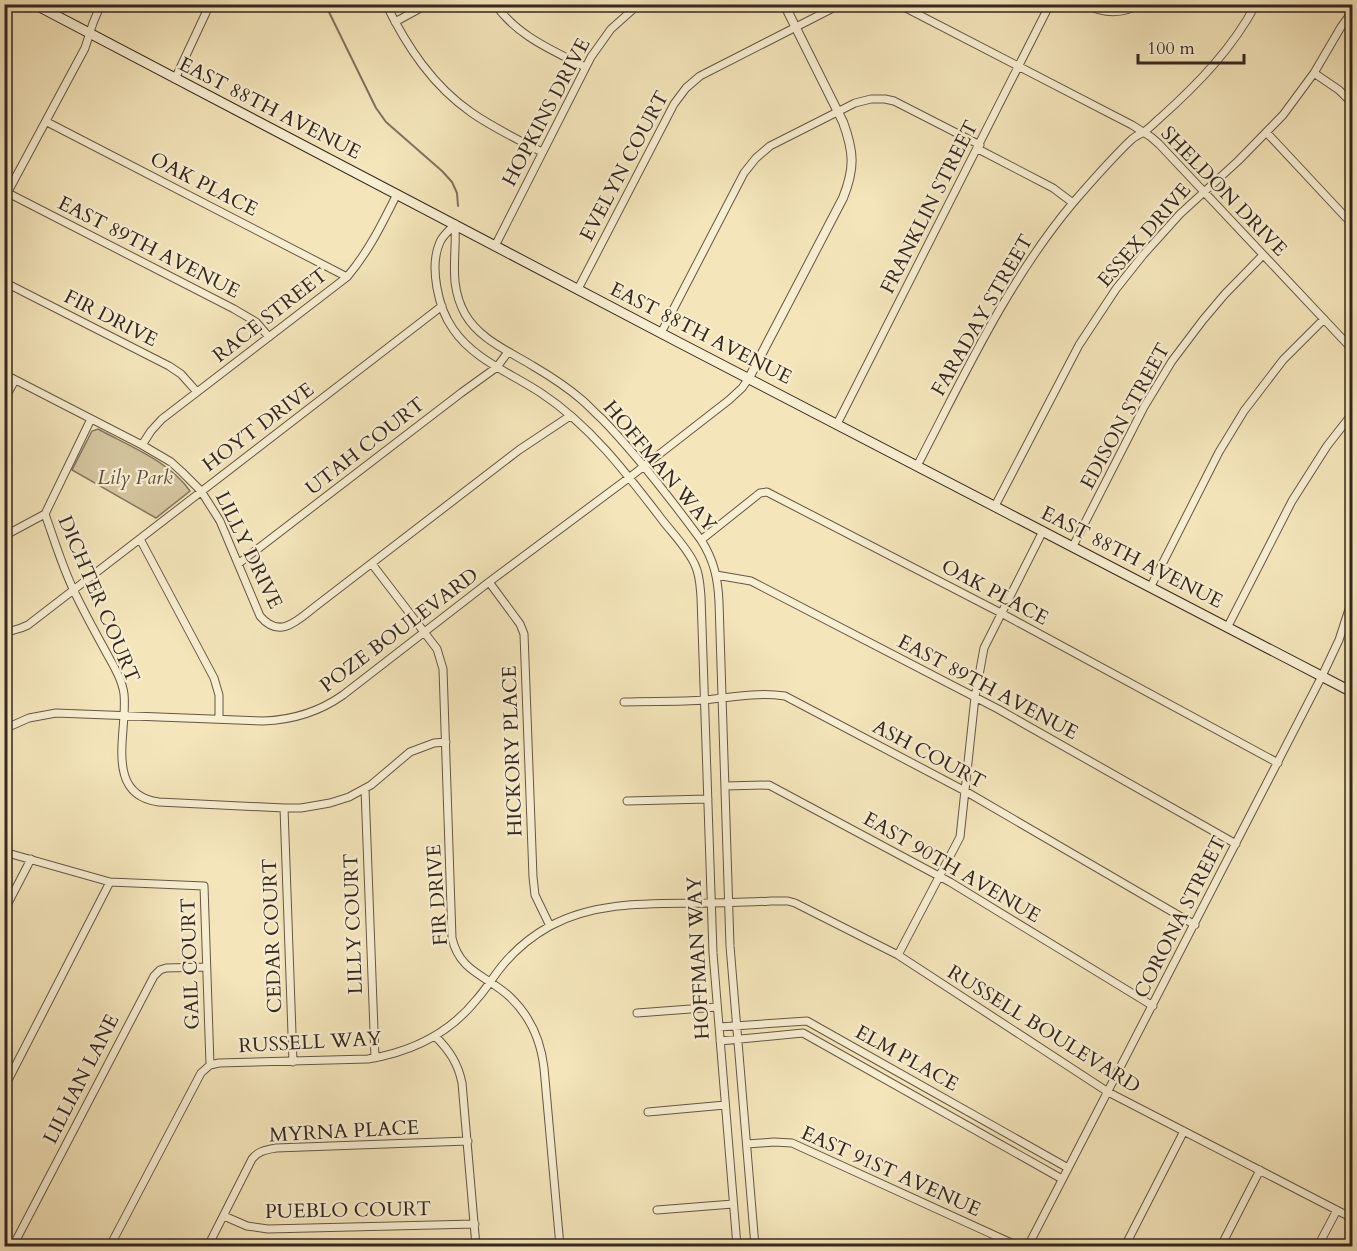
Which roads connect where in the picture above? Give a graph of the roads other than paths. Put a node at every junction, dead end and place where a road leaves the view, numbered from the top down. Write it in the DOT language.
graph roads {
  1 [pos="34,4"];
  2 [pos="101,4"];
  3 [pos="210,4"];
  4 [pos="386,4"];
  5 [pos="428,4"];
  6 [pos="495,4"];
  7 [pos="639,4"];
  8 [pos="784,4"];
  9 [pos="841,4"];
  10 [pos="898,4"];
  11 [pos="1050,4"];
  12 [pos="1084,4"];
  13 [pos="1140,4"];
  14 [pos="1256,4"];
  15 [pos="1353,12"];
  16 [pos="395,22"];
  17 [pos="795,27"];
  18 [pos="89,34"];
  19 [pos="585,68"];
  20 [pos="1018,68"];
  21 [pos="1314,73"];
  22 [pos="175,79"];
  23 [pos="1353,103"];
  24 [pos="838,111"];
  25 [pos="47,122"];
  26 [pos="1143,132"];
  27 [pos="1267,133"];
  28 [pos="979,147"];
  29 [pos="542,152"];
  30 [pos="1204,192"];
  31 [pos="397,194"];
  32 [pos="6,196"];
  33 [pos="1073,203"];
  34 [pos="454,224"];
  35 [pos="1353,224"];
  36 [pos="495,246"];
  37 [pos="1263,255"];
  38 [pos="346,276"];
  39 [pos="4,282"];
  40 [pos="578,289"];
  41 [pos="441,306"];
  42 [pos="1324,319"];
  43 [pos="661,333"];
  44 [pos="269,337"];
  45 [pos="1353,350"];
  46 [pos="508,352"];
  47 [pos="497,367"];
  48 [pos="4,374"];
  49 [pos="748,378"];
  50 [pos="15,380"];
  51 [pos="197,392"];
  52 [pos="4,400"];
  53 [pos="1353,414"];
  54 [pos="570,416"];
  55 [pos="91,419"];
  56 [pos="837,424"];
  57 [pos="142,445"];
  58 [pos="917,465"];
  59 [pos="644,466"];
  60 [pos="630,477"];
  61 [pos="201,491"];
  62 [pos="996,506"];
  63 [pos="45,514"];
  64 [pos="1043,531"];
  65 [pos="4,536"];
  66 [pos="140,539"];
  67 [pos="701,540"];
  68 [pos="1073,546"];
  69 [pos="238,564"];
  70 [pos="372,564"];
  71 [pos="716,575"];
  72 [pos="489,582"];
  73 [pos="1150,586"];
  74 [pos="73,590"];
  75 [pos="1353,600"];
  76 [pos="1001,613"];
  77 [pos="1228,626"];
  78 [pos="4,633"];
  79 [pos="424,633"];
  80 [pos="1323,676"];
  81 [pos="1353,692"];
  82 [pos="722,697"];
  83 [pos="975,697"];
  84 [pos="705,700"];
  85 [pos="624,702"];
  86 [pos="123,715"];
  87 [pos="219,719"];
  88 [pos="4,729"];
  89 [pos="446,742"];
  90 [pos="1278,763"];
  91 [pos="725,786"];
  92 [pos="365,789"];
  93 [pos="965,790"];
  94 [pos="708,799"];
  95 [pos="627,801"];
  96 [pos="284,808"];
  97 [pos="1236,844"];
  98 [pos="4,852"];
  99 [pos="31,859"];
  100 [pos="940,876"];
  101 [pos="111,882"];
  102 [pos="711,903"];
  103 [pos="729,903"];
  104 [pos="4,911"];
  105 [pos="1195,925"];
  106 [pos="550,926"];
  107 [pos="898,955"];
  108 [pos="206,967"];
  109 [pos="490,982"];
  110 [pos="1153,1006"];
  111 [pos="717,1007"];
  112 [pos="637,1013"];
  113 [pos="736,1026"];
  114 [pos="719,1027"];
  115 [pos="435,1036"];
  116 [pos="738,1039"];
  117 [pos="720,1041"];
  118 [pos="375,1058"];
  119 [pos="293,1062"];
  120 [pos="210,1065"];
  121 [pos="4,1088"];
  122 [pos="1108,1092"];
  123 [pos="725,1105"];
  124 [pos="648,1112"];
  125 [pos="1184,1131"];
  126 [pos="468,1141"];
  127 [pos="747,1144"];
  128 [pos="1068,1168"];
  129 [pos="1260,1170"];
  130 [pos="1062,1179"];
  131 [pos="733,1204"];
  132 [pos="657,1210"];
  133 [pos="1337,1210"];
  134 [pos="224,1216"];
  135 [pos="1353,1218"];
  136 [pos="474,1224"];
  137 [pos="13,1246"];
  138 [pos="110,1246"];
  139 [pos="208,1246"];
  140 [pos="476,1246"];
  141 [pos="560,1246"];
  142 [pos="737,1246"];
  143 [pos="755,1246"];
  144 [pos="1018,1246"];
  145 [pos="1029,1246"];
  146 [pos="1125,1246"];
  147 [pos="1221,1246"];
  148 [pos="1318,1246"];
  1 -- 18 [label="main road, EAST 88TH AVENUE"];
  2 -- 18 [label="street"];
  3 -- 22 [label="street"];
  4 -- 16 [label="street"];
  5 -- 16 [label="street"];
  6 -- 19 [label="street"];
  7 -- 19 [label="street, HOPKINS DRIVE"];
  8 -- 17 [label="street"];
  9 -- 17 [label="street, EVELYN COURT"];
  10 -- 20 [label="street"];
  11 -- 20 [label="street, FRANKLIN STREET"];
  12 -- 13 [label="street"];
  14 -- 26 [label="street, FARADAY STREET"];
  15 -- 21 [label="street, ESSEX DRIVE"];
  16 -- 29 [label="street"];
  17 -- 24 [label="street"];
  17 -- 40 [label="street, EVELYN COURT"];
  18 -- 22 [label="main road, EAST 88TH AVENUE"];
  18 -- 25 [label="street"];
  19 -- 29 [label="street, HOPKINS DRIVE"];
  20 -- 26 [label="street, SHELDON DRIVE"];
  20 -- 28 [label="street, FRANKLIN STREET"];
  21 -- 23 [label="street"];
  21 -- 27 [label="street, ESSEX DRIVE"];
  22 -- 31 [label="main road, EAST 88TH AVENUE"];
  24 -- 28 [label="street"];
  24 -- 43 [label="street"];
  24 -- 49 [label="street"];
  25 -- 32 [label="street"];
  25 -- 38 [label="street, OAK PLACE"];
  26 -- 30 [label="street, SHELDON DRIVE"];
  26 -- 33 [label="street, FARADAY STREET"];
  27 -- 30 [label="street, ESSEX DRIVE"];
  27 -- 35 [label="street"];
  28 -- 33 [label="street"];
  28 -- 56 [label="street, FRANKLIN STREET"];
  29 -- 36 [label="street, HOPKINS DRIVE"];
  30 -- 37 [label="street, SHELDON DRIVE"];
  30 -- 62 [label="street, ESSEX DRIVE"];
  31 -- 34 [label="main road, EAST 88TH AVENUE"];
  31 -- 38 [label="street, RACE STREET"];
  32 -- 44 [label="street, EAST 89TH AVENUE"];
  33 -- 58 [label="street, FARADAY STREET"];
  34 -- 36 [label="main road, EAST 88TH AVENUE"];
  34 -- 41 [label="street, HOFFMAN WAY"];
  34 -- 46 [label="street, HOFFMAN WAY"];
  36 -- 40 [label="main road, EAST 88TH AVENUE"];
  37 -- 42 [label="street, SHELDON DRIVE"];
  37 -- 68 [label="street, EDISON STREET"];
  38 -- 44 [label="street, RACE STREET"];
  39 -- 51 [label="street, FIR DRIVE"];
  40 -- 43 [label="main road, EAST 88TH AVENUE"];
  41 -- 47 [label="street, HOFFMAN WAY"];
  41 -- 61 [label="street, HOYT DRIVE"];
  42 -- 45 [label="street, SHELDON DRIVE"];
  42 -- 73 [label="street"];
  43 -- 49 [label="main road, EAST 88TH AVENUE"];
  44 -- 51 [label="street, RACE STREET"];
  46 -- 47 [label="street, UTAH COURT"];
  46 -- 59 [label="street, HOFFMAN WAY"];
  47 -- 54 [label="street, HOFFMAN WAY"];
  47 -- 69 [label="street, UTAH COURT"];
  48 -- 50 [label="street, LILLY DRIVE"];
  49 -- 56 [label="main road, EAST 88TH AVENUE"];
  49 -- 59 [label="street, POZE BOULEVARD"];
  50 -- 52 [label="street"];
  50 -- 55 [label="street, LILLY DRIVE"];
  51 -- 57 [label="street, RACE STREET"];
  53 -- 77 [label="street"];
  54 -- 60 [label="street, HOFFMAN WAY"];
  54 -- 70 [label="street, LILLY DRIVE"];
  55 -- 57 [label="street, LILLY DRIVE"];
  55 -- 63 [label="street"];
  56 -- 58 [label="main road, EAST 88TH AVENUE"];
  57 -- 61 [label="street, LILLY DRIVE"];
  58 -- 62 [label="main road, EAST 88TH AVENUE"];
  59 -- 60 [label="street, POZE BOULEVARD"];
  59 -- 67 [label="street, HOFFMAN WAY"];
  60 -- 72 [label="street, POZE BOULEVARD"];
  60 -- 84 [label="street, HOFFMAN WAY"];
  61 -- 66 [label="street, HOYT DRIVE"];
  61 -- 69 [label="street, LILLY DRIVE"];
  62 -- 64 [label="main road, EAST 88TH AVENUE"];
  63 -- 65 [label="street"];
  63 -- 74 [label="street, DICHTER COURT"];
  64 -- 68 [label="main road, EAST 88TH AVENUE"];
  64 -- 76 [label="street"];
  66 -- 74 [label="street, HOYT DRIVE"];
  66 -- 87 [label="street"];
  67 -- 71 [label="street, HOFFMAN WAY"];
  67 -- 76 [label="street, OAK PLACE"];
  68 -- 73 [label="main road, EAST 88TH AVENUE"];
  69 -- 70 [label="street, LILLY DRIVE"];
  70 -- 79 [label="street, FIR DRIVE"];
  71 -- 82 [label="street, HOFFMAN WAY"];
  71 -- 83 [label="street, EAST 89TH AVENUE"];
  72 -- 79 [label="street, POZE BOULEVARD"];
  72 -- 106 [label="street, HICKORY PLACE"];
  73 -- 77 [label="main road, EAST 88TH AVENUE"];
  74 -- 78 [label="street, HOYT DRIVE"];
  74 -- 86 [label="street, DICHTER COURT"];
  75 -- 80 [label="street, CORONA STREET"];
  76 -- 83 [label="street"];
  76 -- 90 [label="street, OAK PLACE"];
  77 -- 80 [label="main road, EAST 88TH AVENUE"];
  79 -- 87 [label="street, POZE BOULEVARD"];
  79 -- 89 [label="street, FIR DRIVE"];
  80 -- 81 [label="main road, EAST 88TH AVENUE"];
  80 -- 90 [label="street, CORONA STREET"];
  82 -- 84 [label="street, ASH COURT"];
  82 -- 91 [label="street, HOFFMAN WAY"];
  82 -- 93 [label="street, ASH COURT"];
  83 -- 93 [label="street"];
  83 -- 97 [label="street, EAST 89TH AVENUE"];
  84 -- 85 [label="street, ASH COURT"];
  84 -- 94 [label="street, HOFFMAN WAY"];
  86 -- 87 [label="street, POZE BOULEVARD"];
  86 -- 88 [label="street, POZE BOULEVARD"];
  86 -- 96 [label="street, DICHTER COURT"];
  89 -- 92 [label="street, DICHTER COURT"];
  89 -- 109 [label="street, FIR DRIVE"];
  90 -- 97 [label="street, CORONA STREET"];
  91 -- 100 [label="street, EAST 90TH AVENUE"];
  91 -- 103 [label="street, HOFFMAN WAY"];
  92 -- 96 [label="street, DICHTER COURT"];
  92 -- 118 [label="street, LILLY COURT"];
  93 -- 100 [label="street"];
  93 -- 105 [label="street, ASH COURT"];
  94 -- 95 [label="street"];
  94 -- 102 [label="street, HOFFMAN WAY"];
  96 -- 119 [label="street, CEDAR COURT"];
  97 -- 105 [label="street, CORONA STREET"];
  98 -- 99 [label="street, GAIL COURT"];
  99 -- 101 [label="street, GAIL COURT"];
  99 -- 104 [label="street"];
  100 -- 107 [label="street"];
  100 -- 110 [label="street, EAST 90TH AVENUE"];
  101 -- 108 [label="street, GAIL COURT"];
  101 -- 121 [label="street"];
  102 -- 103 [label="street, RUSSELL BOULEVARD"];
  102 -- 106 [label="street, RUSSELL WAY"];
  102 -- 111 [label="street, HOFFMAN WAY"];
  103 -- 107 [label="street, RUSSELL BOULEVARD"];
  103 -- 113 [label="street, HOFFMAN WAY"];
  105 -- 110 [label="street, CORONA STREET"];
  106 -- 109 [label="street, RUSSELL WAY"];
  107 -- 122 [label="street, RUSSELL BOULEVARD"];
  108 -- 120 [label="street, GAIL COURT"];
  108 -- 137 [label="street, LILLIAN LANE"];
  109 -- 115 [label="street, RUSSELL WAY"];
  109 -- 141 [label="street, FIR DRIVE"];
  110 -- 122 [label="street, CORONA STREET"];
  111 -- 112 [label="street"];
  111 -- 114 [label="street, HOFFMAN WAY"];
  113 -- 114 [label="street, ELM PLACE"];
  113 -- 116 [label="street, HOFFMAN WAY"];
  113 -- 128 [label="street, ELM PLACE"];
  114 -- 117 [label="street, HOFFMAN WAY"];
  115 -- 118 [label="street, RUSSELL WAY"];
  115 -- 126 [label="street"];
  116 -- 117 [label="street, ELM PLACE"];
  116 -- 127 [label="street, HOFFMAN WAY"];
  116 -- 130 [label="street, ELM PLACE"];
  117 -- 123 [label="street, HOFFMAN WAY"];
  118 -- 119 [label="street, RUSSELL WAY"];
  119 -- 120 [label="street, RUSSELL WAY"];
  120 -- 138 [label="street"];
  122 -- 125 [label="street, RUSSELL BOULEVARD"];
  122 -- 128 [label="street, CORONA STREET"];
  123 -- 124 [label="street"];
  123 -- 131 [label="street, HOFFMAN WAY"];
  125 -- 129 [label="street, RUSSELL BOULEVARD"];
  125 -- 146 [label="street"];
  126 -- 134 [label="street, MYRNA PLACE"];
  126 -- 136 [label="street"];
  127 -- 143 [label="street, HOFFMAN WAY"];
  127 -- 144 [label="street, EAST 91ST AVENUE"];
  128 -- 130 [label="street, CORONA STREET"];
  129 -- 133 [label="street, RUSSELL BOULEVARD"];
  129 -- 147 [label="street"];
  130 -- 145 [label="street, CORONA STREET"];
  131 -- 132 [label="street"];
  131 -- 142 [label="street, HOFFMAN WAY"];
  133 -- 135 [label="street, RUSSELL BOULEVARD"];
  133 -- 148 [label="street"];
  134 -- 136 [label="street, PUEBLO COURT"];
  134 -- 139 [label="street, MYRNA PLACE"];
  136 -- 140 [label="street"];
}
